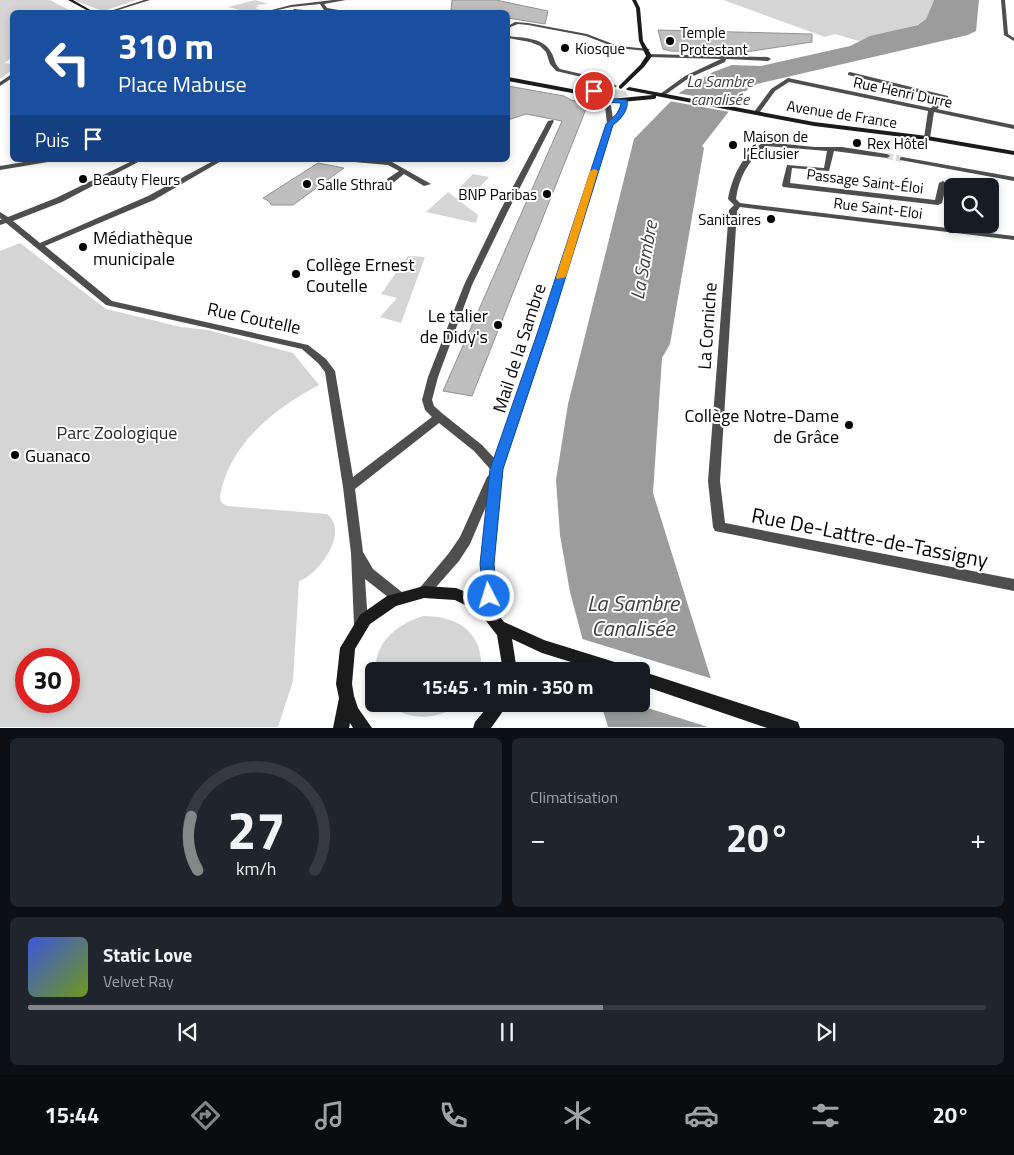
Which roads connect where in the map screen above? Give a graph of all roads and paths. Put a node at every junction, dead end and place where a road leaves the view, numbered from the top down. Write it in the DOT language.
graph roads {
  1 [pos="70,0"];
  2 [pos="148,0"];
  3 [pos="345,0"];
  4 [pos="634,0"];
  5 [pos="1003,0"];
  6 [pos="322,2"];
  7 [pos="285,7"];
  8 [pos="88,10"];
  9 [pos="116,10"];
  10 [pos="274,10"];
  11 [pos="302,10"];
  12 [pos="333,10"];
  13 [pos="342,10"];
  14 [pos="510,26"];
  15 [pos="510,37"];
  16 [pos="1014,40"];
  17 [pos="646,49"];
  18 [pos="649,56"];
  19 [pos="724,58"];
  20 [pos="768,59"];
  21 [pos="850,74"];
  22 [pos="510,78"];
  23 [pos="510,78"];
  24 [pos="617,86"];
  25 [pos="600,88"];
  26 [pos="629,89"];
  27 [pos="594,96"];
  28 [pos="667,96"];
  29 [pos="633,98"];
  30 [pos="603,100"];
  31 [pos="625,101"];
  32 [pos="931,111"];
  33 [pos="756,112"];
  34 [pos="551,120"];
  35 [pos="610,124"];
  36 [pos="1014,127"];
  37 [pos="927,138"];
  38 [pos="831,149"];
  39 [pos="1014,153"];
  40 [pos="887,156"];
  41 [pos="902,159"];
  42 [pos="36,162"];
  43 [pos="135,162"];
  44 [pos="216,162"];
  45 [pos="372,162"];
  46 [pos="398,162"];
  47 [pos="390,164"];
  48 [pos="0,168"];
  49 [pos="403,171"];
  50 [pos="1014,178"];
  51 [pos="390,181"];
  52 [pos="943,183"];
  53 [pos="428,184"];
  54 [pos="738,205"];
  55 [pos="0,214"];
  56 [pos="4,222"];
  57 [pos="1014,238"];
  58 [pos="39,246"];
  59 [pos="439,417"];
  60 [pos="497,469"];
  61 [pos="349,487"];
  62 [pos="719,527"];
  63 [pos="357,552"];
  64 [pos="1014,585"];
  65 [pos="425,590"];
  66 [pos="398,597"];
  67 [pos="492,614"];
  68 [pos="361,624"];
  69 [pos="502,628"];
  70 [pos="511,662"];
  71 [pos="593,662"];
  72 [pos="650,681"];
  73 [pos="346,700"];
  74 [pos="494,712"];
  75 [pos="341,728"];
  76 [pos="364,728"];
  77 [pos="481,728"];
  78 [pos="792,728"];
  1 -- 8 [label="main road"];
  2 -- 9 [label="street"];
  3 -- 6 [label="street"];
  3 -- 13 [label="street"];
  4 -- 17 [label="main road"];
  5 -- 16 [label="street"];
  6 -- 7 [label="street"];
  6 -- 12 [label="street"];
  7 -- 10 [label="street"];
  7 -- 11 [label="street"];
  14 -- 17 [label="street"];
  15 -- 24 [label="street"];
  17 -- 18 [label="main road"];
  18 -- 19 [label="street"];
  18 -- 24 [label="main road"];
  19 -- 20 [label="street"];
  19 -- 28 [label="street"];
  21 -- 32 [label="street"];
  22 -- 25 [label="main road"];
  23 -- 27 [label="main road"];
  24 -- 25 [label="main road"];
  24 -- 26 [label="main road"];
  25 -- 27 [label="main road"];
  26 -- 28 [label="main road"];
  26 -- 29 [label="main road"];
  27 -- 30 [label="main road"];
  28 -- 29 [label="main road"];
  28 -- 33 [label="main road, Avenue de France"];
  29 -- 31 [label="main road"];
  30 -- 31 [label="main road"];
  30 -- 35 [label="street"];
  31 -- 35 [label="street, Mail de la Sambre"];
  32 -- 33 [label="street, Rue Henri Durre"];
  32 -- 36 [label="street, Rue Henri Durre"];
  32 -- 37 [label="street"];
  33 -- 37 [label="main road, Avenue de France"];
  34 -- 59 [label="street"];
  35 -- 60 [label="street, Mail de la Sambre"];
  37 -- 39 [label="main road, Avenue de France"];
  38 -- 40 [label="street"];
  38 -- 52 [label="street, Passage Saint-Éloi"];
  38 -- 54 [label="street, La Corniche"];
  41 -- 50 [label="street"];
  42 -- 48 [label="street"];
  43 -- 56 [label="street"];
  44 -- 58 [label="street"];
  45 -- 47 [label="street"];
  46 -- 47 [label="street"];
  47 -- 49 [label="street"];
  49 -- 51 [label="street"];
  49 -- 53 [label="street"];
  54 -- 57 [label="street, Rue Saint-Eloi"];
  54 -- 62 [label="street, La Corniche"];
  55 -- 56 [label="street, Rue Coutelle"];
  56 -- 58 [label="street, Rue Coutelle"];
  58 -- 61 [label="street, Rue Coutelle"];
  59 -- 60 [label="street"];
  59 -- 61 [label="street"];
  60 -- 65 [label="street"];
  60 -- 67 [label="street, Mail de la Sambre"];
  61 -- 63 [label="street, Rue Coutelle"];
  62 -- 64 [label="street, Rue De-Lattre-de-Tassigny"];
  63 -- 66 [label="street"];
  63 -- 68 [label="street, Rue Coutelle"];
  65 -- 66 [label="main road"];
  65 -- 67 [label="main road"];
  66 -- 68 [label="main road"];
  67 -- 69 [label="main road"];
  68 -- 73 [label="main road"];
  69 -- 70 [label="main road"];
  69 -- 71 [label="main road"];
  72 -- 78 [label="main road"];
  73 -- 75 [label="main road"];
  73 -- 76 [label="main road"];
  74 -- 77 [label="main road"];
}
